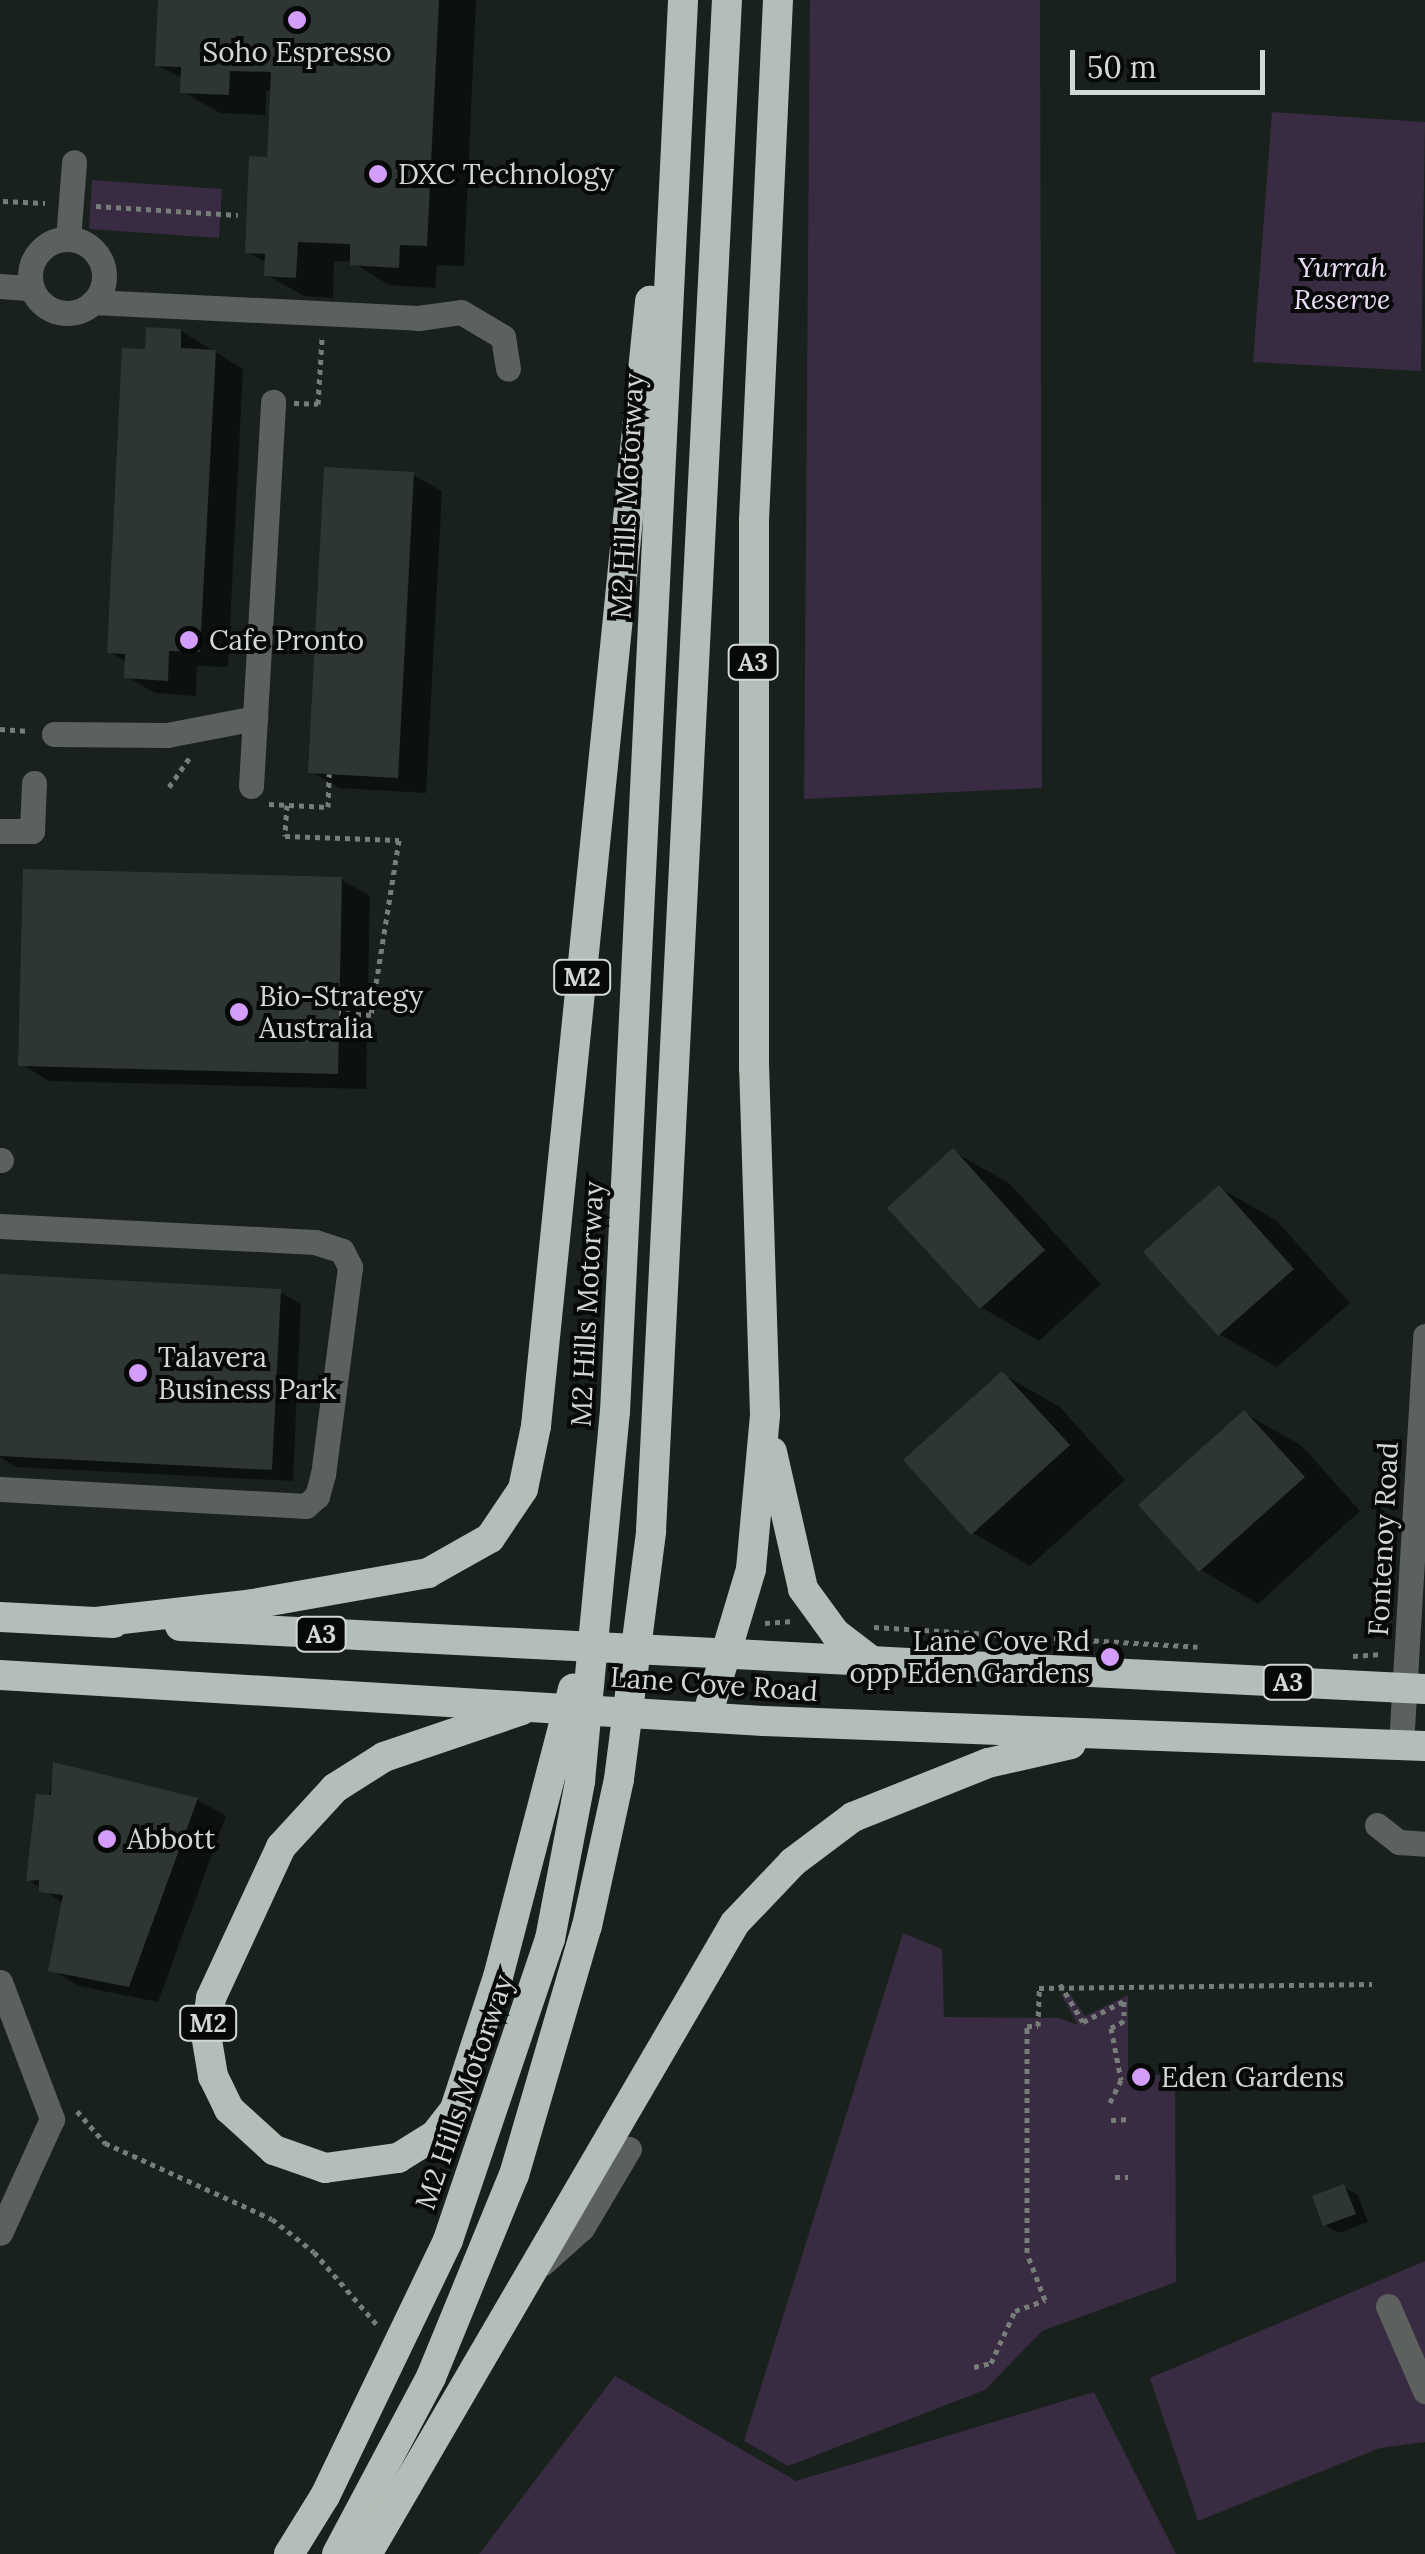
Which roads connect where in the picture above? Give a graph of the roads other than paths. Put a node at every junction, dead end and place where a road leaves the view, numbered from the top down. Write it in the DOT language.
graph roads {
  1 [pos="683,0"];
  2 [pos="728,0"];
  3 [pos="778,0"];
  4 [pos="74,162"];
  5 [pos="68,239"];
  6 [pos="0,286"];
  7 [pos="32,288"];
  8 [pos="93,302"];
  9 [pos="508,369"];
  10 [pos="273,402"];
  11 [pos="255,718"];
  12 [pos="41,733"];
  13 [pos="34,783"];
  14 [pos="261,788"];
  15 [pos="0,831"];
  16 [pos="0,1226"];
  17 [pos="1425,1336"];
  18 [pos="765,1414"];
  19 [pos="0,1490"];
  20 [pos="0,1617"];
  21 [pos="96,1622"];
  22 [pos="730,1639"];
  23 [pos="594,1644"];
  24 [pos="873,1662"];
  25 [pos="0,1675"];
  26 [pos="1415,1688"];
  27 [pos="539,1705"];
  28 [pos="707,1716"];
  29 [pos="1108,1735"];
  30 [pos="1413,1745"];
  31 [pos="1376,1825"];
  32 [pos="1425,1844"];
  33 [pos="1,1988"];
  34 [pos="630,2149"];
  35 [pos="0,2232"];
  36 [pos="523,2280"];
  37 [pos="1388,2306"];
  38 [pos="1425,2390"];
  39 [pos="289,2554"];
  40 [pos="337,2554"];
  41 [pos="367,2554"];
  1 -- 21 [label="highway, M2"];
  1 -- 23 [label="highway, M2 Hills Motorway / M2"];
  2 -- 40 [label="highway"];
  3 -- 18 [label="highway, A3"];
  4 -- 5 [label="street"];
  5 -- 7 [label="street"];
  5 -- 8 [label="street"];
  6 -- 7 [label="street"];
  7 -- 8 [label="street"];
  8 -- 9 [label="street"];
  10 -- 11 [label="street"];
  11 -- 12 [label="street"];
  11 -- 14 [label="street"];
  13 -- 15 [label="street"];
  16 -- 19 [label="street"];
  17 -- 26 [label="street, Fontenoy Road"];
  18 -- 22 [label="highway, A3"];
  18 -- 24 [label="highway, A3"];
  20 -- 21 [label="highway, Lane Cove Road / A3"];
  21 -- 22 [label="highway, Lane Cove Road / A3"];
  22 -- 24 [label="highway, Lane Cove Road / A3"];
  22 -- 28 [label="highway, A3"];
  23 -- 27 [label="highway, M2"];
  23 -- 39 [label="highway, M2 Hills Motorway / M2"];
  24 -- 26 [label="highway, Lane Cove Road / A3"];
  25 -- 27 [label="highway, Lane Cove Road / A3"];
  26 -- 30 [label="street, Fontenoy Road"];
  27 -- 28 [label="highway, Lane Cove Road / A3"];
  28 -- 29 [label="highway, Lane Cove Road / A3"];
  29 -- 30 [label="highway, Lane Cove Road / A3"];
  29 -- 36 [label="highway"];
  31 -- 32 [label="street"];
  33 -- 35 [label="street"];
  34 -- 36 [label="street"];
  36 -- 41 [label="highway"];
  37 -- 38 [label="street"];
}
